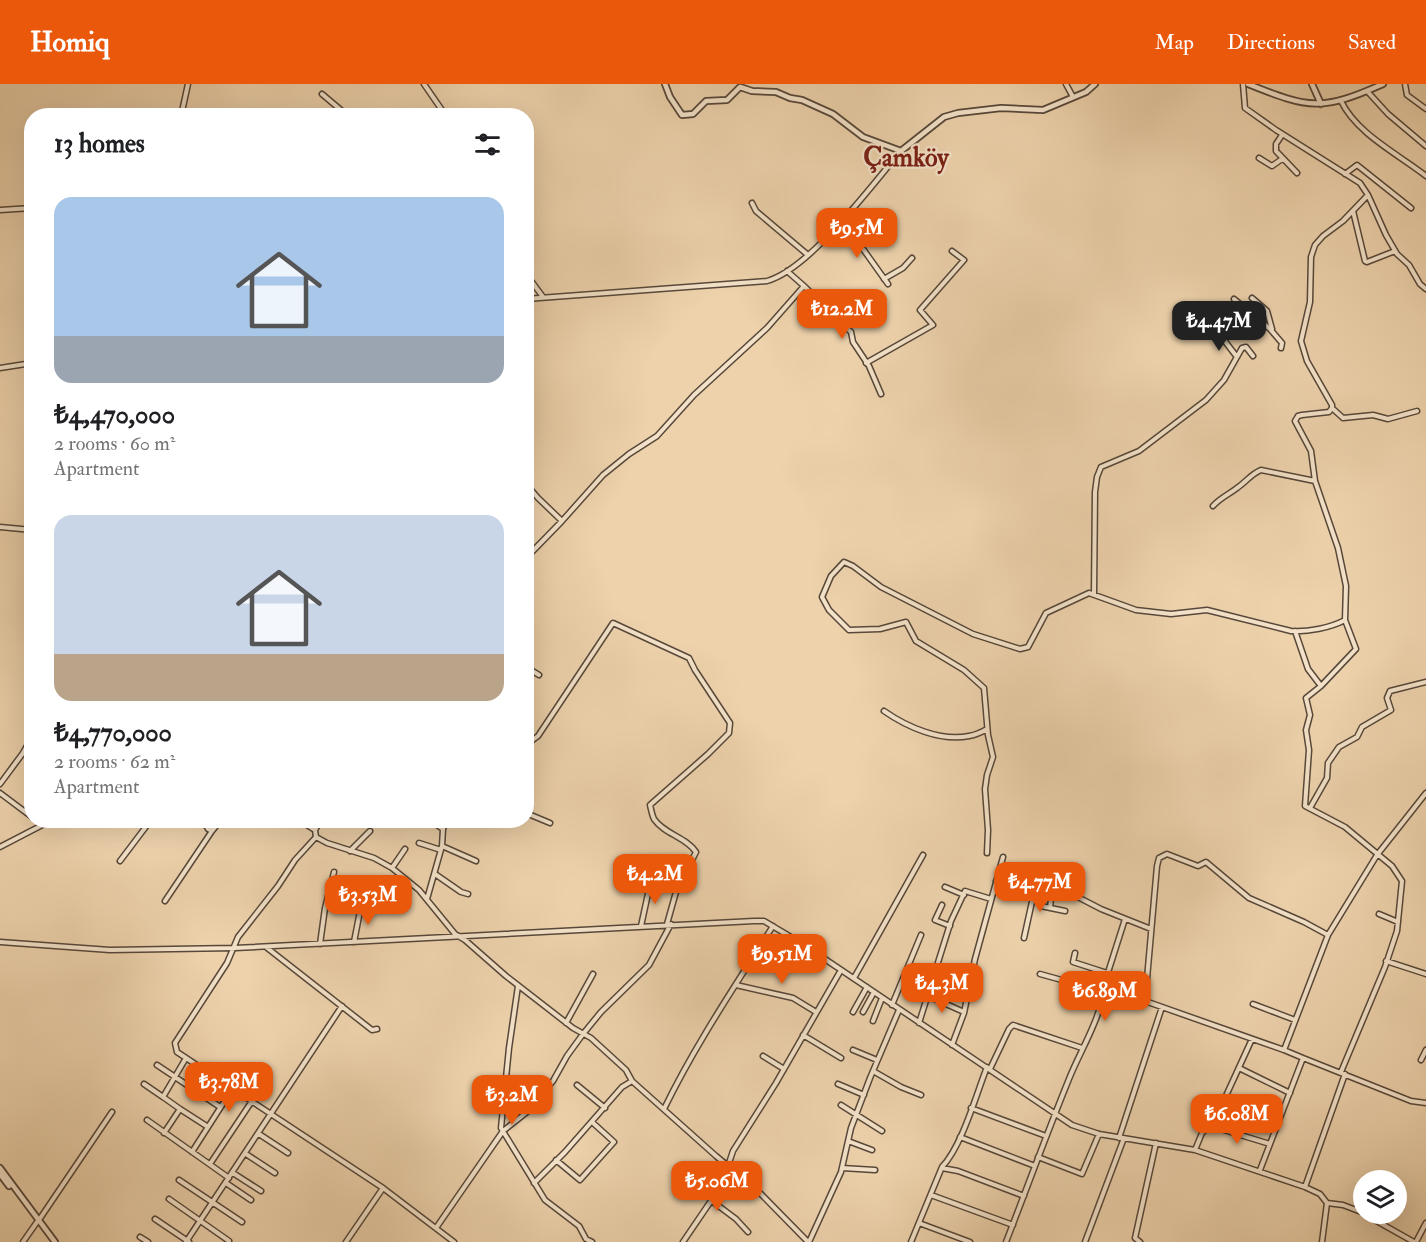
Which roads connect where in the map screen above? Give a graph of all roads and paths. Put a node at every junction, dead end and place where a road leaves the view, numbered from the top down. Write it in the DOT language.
graph roads {
  1 [pos="188,84"];
  2 [pos="424,84"];
  3 [pos="665,84"];
  4 [pos="1066,84"];
  5 [pos="1095,84"];
  6 [pos="1243,84"];
  7 [pos="1248,84"];
  8 [pos="1312,84"];
  9 [pos="1383,84"];
  10 [pos="1405,84"];
  11 [pos="1367,91"];
  12 [pos="322,94"];
  13 [pos="1073,97"];
  14 [pos="1341,101"];
  15 [pos="1320,104"];
  16 [pos="183,108"];
  17 [pos="339,108"];
  18 [pos="440,108"];
  19 [pos="1426,109"];
  20 [pos="1282,135"];
  21 [pos="1426,146"];
  22 [pos="901,151"];
  23 [pos="1259,158"];
  24 [pos="1282,159"];
  25 [pos="1297,173"];
  26 [pos="1345,174"];
  27 [pos="1426,176"];
  28 [pos="1368,195"];
  29 [pos="752,203"];
  30 [pos="24,208"];
  31 [pos="1411,208"];
  32 [pos="0,210"];
  33 [pos="1353,211"];
  34 [pos="843,221"];
  35 [pos="888,236"];
  36 [pos="857,241"];
  37 [pos="952,251"];
  38 [pos="1395,251"];
  39 [pos="808,255"];
  40 [pos="912,258"];
  41 [pos="786,271"];
  42 [pos="884,279"];
  43 [pos="888,284"];
  44 [pos="534,285"];
  45 [pos="804,286"];
  46 [pos="1426,289"];
  47 [pos="543,297"];
  48 [pos="534,298"];
  49 [pos="1252,298"];
  50 [pos="1234,299"];
  51 [pos="1217,331"];
  52 [pos="1273,332"];
  53 [pos="1281,348"];
  54 [pos="1253,356"];
  55 [pos="1237,357"];
  56 [pos="866,363"];
  57 [pos="24,364"];
  58 [pos="0,368"];
  59 [pos="881,394"];
  60 [pos="1332,408"];
  61 [pos="1417,411"];
  62 [pos="1315,481"];
  63 [pos="534,493"];
  64 [pos="1213,506"];
  65 [pos="562,521"];
  66 [pos="0,527"];
  67 [pos="24,529"];
  68 [pos="534,550"];
  69 [pos="1094,594"];
  70 [pos="1346,620"];
  71 [pos="1295,631"];
  72 [pos="534,672"];
  73 [pos="539,675"];
  74 [pos="1426,682"];
  75 [pos="1321,686"];
  76 [pos="884,711"];
  77 [pos="987,729"];
  78 [pos="534,738"];
  79 [pos="24,751"];
  80 [pos="0,784"];
  81 [pos="0,793"];
  82 [pos="1426,793"];
  83 [pos="1310,808"];
  84 [pos="24,811"];
  85 [pos="534,816"];
  86 [pos="550,823"];
  87 [pos="36,828"];
  88 [pos="145,828"];
  89 [pos="207,828"];
  90 [pos="214,828"];
  91 [pos="312,828"];
  92 [pos="443,829"];
  93 [pos="315,830"];
  94 [pos="212,831"];
  95 [pos="370,831"];
  96 [pos="316,837"];
  97 [pos="419,843"];
  98 [pos="0,847"];
  99 [pos="441,848"];
  100 [pos="405,849"];
  101 [pos="350,850"];
  102 [pos="987,853"];
  103 [pos="923,855"];
  104 [pos="1377,855"];
  105 [pos="1003,857"];
  106 [pos="120,861"];
  107 [pos="476,861"];
  108 [pos="392,868"];
  109 [pos="334,872"];
  110 [pos="435,874"];
  111 [pos="651,880"];
  112 [pos="996,881"];
  113 [pos="945,887"];
  114 [pos="1035,888"];
  115 [pos="1052,889"];
  116 [pos="468,894"];
  117 [pos="964,895"];
  118 [pos="991,899"];
  119 [pos="427,900"];
  120 [pos="165,901"];
  121 [pos="942,905"];
  122 [pos="362,906"];
  123 [pos="1041,906"];
  124 [pos="1050,908"];
  125 [pos="1065,911"];
  126 [pos="1379,914"];
  127 [pos="1125,919"];
  128 [pos="1398,922"];
  129 [pos="669,924"];
  130 [pos="641,926"];
  131 [pos="772,926"];
  132 [pos="950,926"];
  133 [pos="1151,929"];
  134 [pos="921,935"];
  135 [pos="1328,935"];
  136 [pos="459,936"];
  137 [pos="1024,938"];
  138 [pos="0,942"];
  139 [pos="354,942"];
  140 [pos="320,945"];
  141 [pos="266,947"];
  142 [pos="235,948"];
  143 [pos="1075,953"];
  144 [pos="1386,961"];
  145 [pos="841,970"];
  146 [pos="936,973"];
  147 [pos="1107,973"];
  148 [pos="592,974"];
  149 [pos="1040,974"];
  150 [pos="1426,974"];
  151 [pos="854,978"];
  152 [pos="971,979"];
  153 [pos="736,985"];
  154 [pos="518,986"];
  155 [pos="867,987"];
  156 [pos="874,992"];
  157 [pos="1103,993"];
  158 [pos="928,996"];
  159 [pos="882,998"];
  160 [pos="1145,1001"];
  161 [pos="1253,1004"];
  162 [pos="892,1005"];
  163 [pos="342,1006"];
  164 [pos="1162,1007"];
  165 [pos="899,1010"];
  166 [pos="816,1012"];
  167 [pos="854,1012"];
  168 [pos="863,1012"];
  169 [pos="964,1012"];
  170 [pos="1295,1020"];
  171 [pos="873,1021"];
  172 [pos="566,1023"];
  173 [pos="919,1023"];
  174 [pos="377,1029"];
  175 [pos="583,1034"];
  176 [pos="803,1035"];
  177 [pos="1252,1039"];
  178 [pos="952,1045"];
  179 [pos="1082,1048"];
  180 [pos="853,1050"];
  181 [pos="1284,1050"];
  182 [pos="1426,1050"];
  183 [pos="763,1056"];
  184 [pos="186,1058"];
  185 [pos="841,1058"];
  186 [pos="1303,1059"];
  187 [pos="877,1060"];
  188 [pos="1421,1060"];
  189 [pos="157,1065"];
  190 [pos="988,1068"];
  191 [pos="1239,1068"];
  192 [pos="783,1069"];
  193 [pos="873,1071"];
  194 [pos="1343,1073"];
  195 [pos="174,1077"];
  196 [pos="632,1081"];
  197 [pos="144,1084"];
  198 [pos="838,1084"];
  199 [pos="578,1085"];
  200 [pos="233,1088"];
  201 [pos="1290,1093"];
  202 [pos="864,1095"];
  203 [pos="921,1095"];
  204 [pos="163,1097"];
  205 [pos="1225,1098"];
  206 [pos="252,1101"];
  207 [pos="1426,1103"];
  208 [pos="841,1105"];
  209 [pos="220,1107"];
  210 [pos="605,1108"];
  211 [pos="971,1108"];
  212 [pos="180,1109"];
  213 [pos="664,1109"];
  214 [pos="112,1112"];
  215 [pos="272,1114"];
  216 [pos="1055,1114"];
  217 [pos="856,1116"];
  218 [pos="1280,1118"];
  219 [pos="147,1120"];
  220 [pos="592,1122"];
  221 [pos="1210,1126"];
  222 [pos="208,1127"];
  223 [pos="503,1131"];
  224 [pos="882,1131"];
  225 [pos="164,1133"];
  226 [pos="259,1134"];
  227 [pos="1100,1134"];
  228 [pos="1047,1136"];
  229 [pos="960,1137"];
  230 [pos="1122,1138"];
  231 [pos="848,1141"];
  232 [pos="1156,1143"];
  233 [pos="1270,1144"];
  234 [pos="872,1150"];
  235 [pos="1195,1150"];
  236 [pos="192,1152"];
  237 [pos="288,1153"];
  238 [pos="246,1154"];
  239 [pos="1038,1157"];
  240 [pos="556,1160"];
  241 [pos="210,1164"];
  242 [pos="1035,1166"];
  243 [pos="942,1167"];
  244 [pos="0,1168"];
  245 [pos="730,1168"];
  246 [pos="842,1168"];
  247 [pos="875,1170"];
  248 [pos="1260,1170"];
  249 [pos="232,1173"];
  250 [pos="275,1173"];
  251 [pos="3,1175"];
  252 [pos="229,1178"];
  253 [pos="179,1180"];
  254 [pos="226,1183"];
  255 [pos="534,1183"];
  256 [pos="1305,1187"];
  257 [pos="383,1188"];
  258 [pos="261,1191"];
  259 [pos="931,1195"];
  260 [pos="1024,1196"];
  261 [pos="169,1199"];
  262 [pos="251,1200"];
  263 [pos="712,1201"];
  264 [pos="213,1202"];
  265 [pos="1327,1203"];
  266 [pos="1353,1209"];
  267 [pos="155,1219"];
  268 [pos="38,1221"];
  269 [pos="200,1221"];
  270 [pos="242,1222"];
  271 [pos="1426,1222"];
  272 [pos="919,1223"];
  273 [pos="1383,1224"];
  274 [pos="1013,1225"];
  275 [pos="436,1228"];
  276 [pos="748,1232"];
  277 [pos="141,1237"];
  278 [pos="187,1241"];
  279 [pos="229,1241"];
  280 [pos="23,1242"];
  281 [pos="53,1242"];
  282 [pos="148,1242"];
  283 [pos="346,1242"];
  284 [pos="454,1242"];
  285 [pos="592,1242"];
  286 [pos="683,1242"];
  287 [pos="808,1242"];
  288 [pos="911,1242"];
  289 [pos="969,1242"];
  290 [pos="1006,1242"];
  291 [pos="1085,1242"];
  292 [pos="1140,1242"];
  293 [pos="1322,1242"];
  294 [pos="1415,1242"];
  1 -- 16 [label="street"];
  2 -- 18 [label="street"];
  3 -- 22 [label="street"];
  4 -- 13 [label="street"];
  5 -- 13 [label="street"];
  6 -- 20 [label="street"];
  7 -- 15 [label="street"];
  8 -- 15 [label="street"];
  9 -- 11 [label="street"];
  10 -- 19 [label="street"];
  11 -- 14 [label="street"];
  11 -- 21 [label="street"];
  12 -- 17 [label="street"];
  13 -- 22 [label="street"];
  14 -- 15 [label="street"];
  14 -- 27 [label="street"];
  20 -- 24 [label="street"];
  20 -- 26 [label="street"];
  22 -- 34 [label="street"];
  23 -- 24 [label="street"];
  24 -- 25 [label="street"];
  26 -- 28 [label="street"];
  26 -- 31 [label="street"];
  28 -- 33 [label="street"];
  28 -- 38 [label="street"];
  29 -- 39 [label="street"];
  30 -- 32 [label="street"];
  33 -- 38 [label="street"];
  33 -- 60 [label="street"];
  34 -- 36 [label="street"];
  34 -- 39 [label="street"];
  35 -- 36 [label="street"];
  36 -- 42 [label="street"];
  37 -- 56 [label="street"];
  38 -- 46 [label="street"];
  39 -- 41 [label="street"];
  40 -- 42 [label="street"];
  41 -- 45 [label="street"];
  41 -- 47 [label="street"];
  42 -- 43 [label="street"];
  44 -- 47 [label="street"];
  45 -- 56 [label="street"];
  45 -- 65 [label="street"];
  47 -- 48 [label="street"];
  49 -- 52 [label="street"];
  50 -- 52 [label="street"];
  51 -- 55 [label="street"];
  52 -- 53 [label="street"];
  54 -- 55 [label="street"];
  55 -- 69 [label="street"];
  56 -- 59 [label="street"];
  57 -- 58 [label="street"];
  60 -- 61 [label="street"];
  60 -- 62 [label="street"];
  62 -- 64 [label="street"];
  62 -- 70 [label="street"];
  63 -- 65 [label="street"];
  65 -- 68 [label="street"];
  66 -- 67 [label="street"];
  69 -- 71 [label="street"];
  69 -- 77 [label="street"];
  70 -- 71 [label="street"];
  70 -- 75 [label="street"];
  71 -- 75 [label="street"];
  72 -- 73 [label="street"];
  74 -- 83 [label="street"];
  75 -- 83 [label="street"];
  76 -- 77 [label="street"];
  77 -- 102 [label="street"];
  78 -- 129 [label="street"];
  79 -- 80 [label="street"];
  81 -- 84 [label="street"];
  82 -- 104 [label="street"];
  83 -- 104 [label="street"];
  85 -- 86 [label="street"];
  87 -- 98 [label="street"];
  88 -- 106 [label="street"];
  89 -- 94 [label="street"];
  90 -- 94 [label="street"];
  91 -- 93 [label="street"];
  92 -- 99 [label="street"];
  93 -- 96 [label="street"];
  94 -- 120 [label="street"];
  95 -- 101 [label="street"];
  96 -- 101 [label="street"];
  96 -- 142 [label="street"];
  97 -- 99 [label="street"];
  99 -- 107 [label="street"];
  99 -- 110 [label="street"];
  100 -- 108 [label="street"];
  101 -- 108 [label="street"];
  103 -- 151 [label="street"];
  104 -- 128 [label="street"];
  104 -- 135 [label="street"];
  105 -- 112 [label="street"];
  108 -- 119 [label="street"];
  109 -- 140 [label="street"];
  110 -- 116 [label="street"];
  110 -- 119 [label="street"];
  111 -- 130 [label="street"];
  112 -- 114 [label="street"];
  112 -- 118 [label="street"];
  113 -- 117 [label="street"];
  114 -- 115 [label="street"];
  114 -- 137 [label="street"];
  115 -- 124 [label="street"];
  115 -- 127 [label="street"];
  117 -- 118 [label="street"];
  117 -- 132 [label="street"];
  118 -- 152 [label="street"];
  119 -- 136 [label="street"];
  121 -- 132 [label="street"];
  122 -- 139 [label="street"];
  123 -- 124 [label="street"];
  124 -- 125 [label="street"];
  126 -- 128 [label="street"];
  127 -- 133 [label="street"];
  127 -- 147 [label="street"];
  128 -- 144 [label="street"];
  129 -- 130 [label="street"];
  129 -- 131 [label="street"];
  129 -- 175 [label="street"];
  130 -- 136 [label="street"];
  131 -- 145 [label="street"];
  131 -- 153 [label="street"];
  132 -- 146 [label="street"];
  133 -- 135 [label="street"];
  133 -- 160 [label="street"];
  134 -- 162 [label="street"];
  135 -- 170 [label="street"];
  136 -- 139 [label="street"];
  136 -- 154 [label="street"];
  138 -- 142 [label="street"];
  139 -- 140 [label="street"];
  140 -- 141 [label="street"];
  141 -- 142 [label="street"];
  141 -- 163 [label="street"];
  142 -- 184 [label="street"];
  143 -- 147 [label="street"];
  144 -- 150 [label="street"];
  144 -- 194 [label="street"];
  145 -- 151 [label="street"];
  145 -- 166 [label="street"];
  146 -- 152 [label="street"];
  146 -- 158 [label="street"];
  147 -- 157 [label="street"];
  148 -- 172 [label="street"];
  149 -- 157 [label="street"];
  151 -- 155 [label="street"];
  152 -- 169 [label="street"];
  153 -- 166 [label="street"];
  153 -- 213 [label="street"];
  154 -- 172 [label="street"];
  154 -- 223 [label="street"];
  155 -- 156 [label="street"];
  155 -- 167 [label="street"];
  156 -- 159 [label="street"];
  156 -- 168 [label="street"];
  157 -- 160 [label="street"];
  157 -- 179 [label="street"];
  158 -- 169 [label="street"];
  158 -- 173 [label="street"];
  159 -- 162 [label="street"];
  159 -- 171 [label="street"];
  160 -- 164 [label="street"];
  161 -- 170 [label="street"];
  162 -- 165 [label="street"];
  163 -- 174 [label="street"];
  163 -- 215 [label="street"];
  164 -- 177 [label="street"];
  164 -- 230 [label="street"];
  165 -- 173 [label="street"];
  165 -- 187 [label="street"];
  166 -- 176 [label="street"];
  169 -- 178 [label="street"];
  170 -- 181 [label="street"];
  172 -- 175 [label="street"];
  173 -- 178 [label="street"];
  175 -- 196 [label="street"];
  175 -- 223 [label="street"];
  176 -- 185 [label="street"];
  176 -- 192 [label="street"];
  177 -- 181 [label="street"];
  177 -- 191 [label="street"];
  178 -- 190 [label="street"];
  179 -- 190 [label="street"];
  179 -- 216 [label="street"];
  180 -- 187 [label="street"];
  181 -- 186 [label="street"];
  182 -- 188 [label="street"];
  183 -- 192 [label="street"];
  184 -- 195 [label="street"];
  184 -- 200 [label="street"];
  186 -- 194 [label="street"];
  186 -- 201 [label="street"];
  187 -- 193 [label="street"];
  189 -- 195 [label="street"];
  190 -- 211 [label="street"];
  190 -- 216 [label="street"];
  191 -- 201 [label="street"];
  191 -- 205 [label="street"];
  192 -- 245 [label="street"];
  193 -- 202 [label="street"];
  193 -- 203 [label="street"];
  194 -- 207 [label="street"];
  194 -- 256 [label="street"];
  195 -- 204 [label="street"];
  195 -- 209 [label="street"];
  196 -- 210 [label="street"];
  196 -- 213 [label="street"];
  197 -- 204 [label="street"];
  198 -- 202 [label="street"];
  199 -- 210 [label="street"];
  200 -- 206 [label="street"];
  200 -- 209 [label="street"];
  201 -- 218 [label="street"];
  202 -- 217 [label="street"];
  204 -- 212 [label="street"];
  205 -- 218 [label="street"];
  205 -- 221 [label="street"];
  206 -- 215 [label="street"];
  206 -- 241 [label="street"];
  208 -- 217 [label="street"];
  209 -- 222 [label="street"];
  210 -- 220 [label="street"];
  211 -- 228 [label="street"];
  211 -- 229 [label="street"];
  212 -- 222 [label="street"];
  212 -- 225 [label="street"];
  213 -- 245 [label="street"];
  214 -- 268 [label="street"];
  215 -- 226 [label="street"];
  215 -- 257 [label="street"];
  216 -- 227 [label="street"];
  216 -- 228 [label="street"];
  217 -- 224 [label="street"];
  217 -- 231 [label="street"];
  218 -- 233 [label="street"];
  219 -- 225 [label="street"];
  220 -- 240 [label="street"];
  220 -- 240 [label="street"];
  221 -- 233 [label="street"];
  221 -- 235 [label="street"];
  222 -- 236 [label="street"];
  223 -- 255 [label="street"];
  223 -- 275 [label="street"];
  225 -- 236 [label="street"];
  226 -- 237 [label="street"];
  226 -- 238 [label="street"];
  227 -- 230 [label="street"];
  227 -- 239 [label="street"];
  228 -- 239 [label="street"];
  229 -- 242 [label="street"];
  229 -- 243 [label="street"];
  230 -- 232 [label="street"];
  230 -- 291 [label="street"];
  231 -- 234 [label="street"];
  231 -- 246 [label="street"];
  232 -- 235 [label="street"];
  232 -- 292 [label="street"];
  233 -- 248 [label="street"];
  235 -- 248 [label="street"];
  236 -- 241 [label="street"];
  238 -- 249 [label="street"];
  238 -- 250 [label="street"];
  239 -- 242 [label="street"];
  240 -- 255 [label="street"];
  241 -- 252 [label="street"];
  242 -- 260 [label="street"];
  243 -- 259 [label="street"];
  243 -- 260 [label="street"];
  244 -- 251 [label="street"];
  245 -- 263 [label="street"];
  245 -- 287 [label="street"];
  246 -- 247 [label="street"];
  246 -- 287 [label="street"];
  248 -- 256 [label="street"];
  249 -- 252 [label="street"];
  249 -- 258 [label="street"];
  251 -- 268 [label="street"];
  252 -- 254 [label="street"];
  253 -- 264 [label="street"];
  254 -- 262 [label="street"];
  254 -- 264 [label="street"];
  255 -- 285 [label="street"];
  256 -- 265 [label="street"];
  257 -- 275 [label="street"];
  257 -- 283 [label="street"];
  259 -- 272 [label="street"];
  259 -- 274 [label="street"];
  260 -- 274 [label="street"];
  261 -- 269 [label="street"];
  263 -- 276 [label="street"];
  263 -- 286 [label="street"];
  264 -- 269 [label="street"];
  264 -- 270 [label="street"];
  265 -- 266 [label="street"];
  265 -- 293 [label="street"];
  267 -- 278 [label="street"];
  268 -- 280 [label="street"];
  268 -- 281 [label="street"];
  269 -- 278 [label="street"];
  269 -- 279 [label="street"];
  271 -- 294 [label="street"];
  272 -- 288 [label="street"];
  272 -- 289 [label="street"];
  273 -- 294 [label="street"];
  274 -- 290 [label="street"];
  275 -- 284 [label="street"];
  277 -- 282 [label="street"];
}
